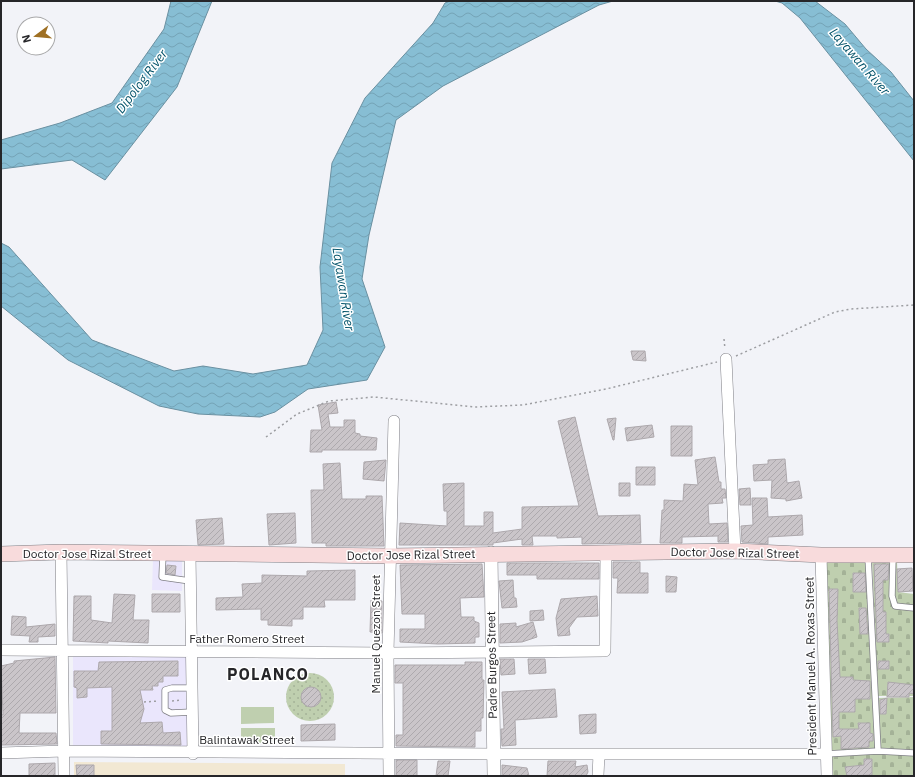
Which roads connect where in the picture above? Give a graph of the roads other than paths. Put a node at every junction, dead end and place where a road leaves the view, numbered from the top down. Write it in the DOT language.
graph roads {
  1 [pos="726,359"];
  2 [pos="394,421"];
  3 [pos="735,551"];
  4 [pos="61,552"];
  5 [pos="490,553"];
  6 [pos="606,553"];
  7 [pos="1,554"];
  8 [pos="163,554"];
  9 [pos="190,554"];
  10 [pos="821,555"];
  11 [pos="893,555"];
  12 [pos="914,555"];
  13 [pos="390,556"];
  14 [pos="868,556"];
  15 [pos="190,581"];
  16 [pos="914,608"];
  17 [pos="1,650"];
  18 [pos="62,650"];
  19 [pos="191,652"];
  20 [pos="492,652"];
  21 [pos="388,653"];
  22 [pos="192,688"];
  23 [pos="192,712"];
  24 [pos="878,751"];
  25 [pos="64,752"];
  26 [pos="1,753"];
  27 [pos="389,753"];
  28 [pos="914,753"];
  29 [pos="193,754"];
  30 [pos="494,754"];
  31 [pos="599,754"];
  32 [pos="826,754"];
  33 [pos="64,776"];
  34 [pos="389,776"];
  35 [pos="494,776"];
  36 [pos="598,776"];
  37 [pos="827,776"];
  1 -- 3 [label="street"];
  2 -- 13 [label="street, Manuel Quezon Street"];
  3 -- 6 [label="main road, Doctor Jose Rizal Street"];
  3 -- 10 [label="main road, Doctor Jose Rizal Street"];
  4 -- 7 [label="main road, Doctor Jose Rizal Street"];
  4 -- 8 [label="main road, Doctor Jose Rizal Street"];
  4 -- 18 [label="street"];
  5 -- 6 [label="main road, Doctor Jose Rizal Street"];
  5 -- 13 [label="main road, Doctor Jose Rizal Street"];
  5 -- 20 [label="street, Padre Burgos Street"];
  6 -- 20 [label="street, Father Romero Street"];
  8 -- 9 [label="main road, Doctor Jose Rizal Street"];
  8 -- 15 [label="lane"];
  9 -- 13 [label="main road, Doctor Jose Rizal Street"];
  9 -- 15 [label="street"];
  10 -- 14 [label="main road, Doctor Jose Rizal Street"];
  10 -- 32 [label="street, President Manuel A. Roxas Street"];
  11 -- 12 [label="main road, Doctor Jose Rizal Street"];
  11 -- 14 [label="main road, Doctor Jose Rizal Street"];
  11 -- 16 [label="lane"];
  13 -- 21 [label="street, Manuel Quezon Street"];
  14 -- 24 [label="lane"];
  15 -- 19 [label="street"];
  17 -- 18 [label="street, Father Romero Street"];
  18 -- 19 [label="street, Father Romero Street"];
  18 -- 25 [label="street"];
  19 -- 21 [label="street, Father Romero Street"];
  19 -- 22 [label="street"];
  20 -- 21 [label="street, Father Romero Street"];
  20 -- 30 [label="street, Padre Burgos Street"];
  21 -- 27 [label="street, Manuel Quezon Street"];
  22 -- 23 [label="street"];
  22 -- 23 [label="lane"];
  23 -- 29 [label="street"];
  24 -- 28 [label="lane"];
  24 -- 32 [label="lane"];
  25 -- 26 [label="street, Balintawak Street"];
  25 -- 29 [label="street, Balintawak Street"];
  25 -- 33 [label="street"];
  27 -- 29 [label="street, Balintawak Street"];
  27 -- 30 [label="street, Balintawak Street"];
  27 -- 34 [label="street, Manuel Quezon Street"];
  30 -- 31 [label="street, Balintawak Street"];
  30 -- 35 [label="street, Padre Burgos Street"];
  31 -- 32 [label="street, Balintawak Street"];
  31 -- 36 [label="street"];
  32 -- 37 [label="street, President Manuel A. Roxas Street"];
}
